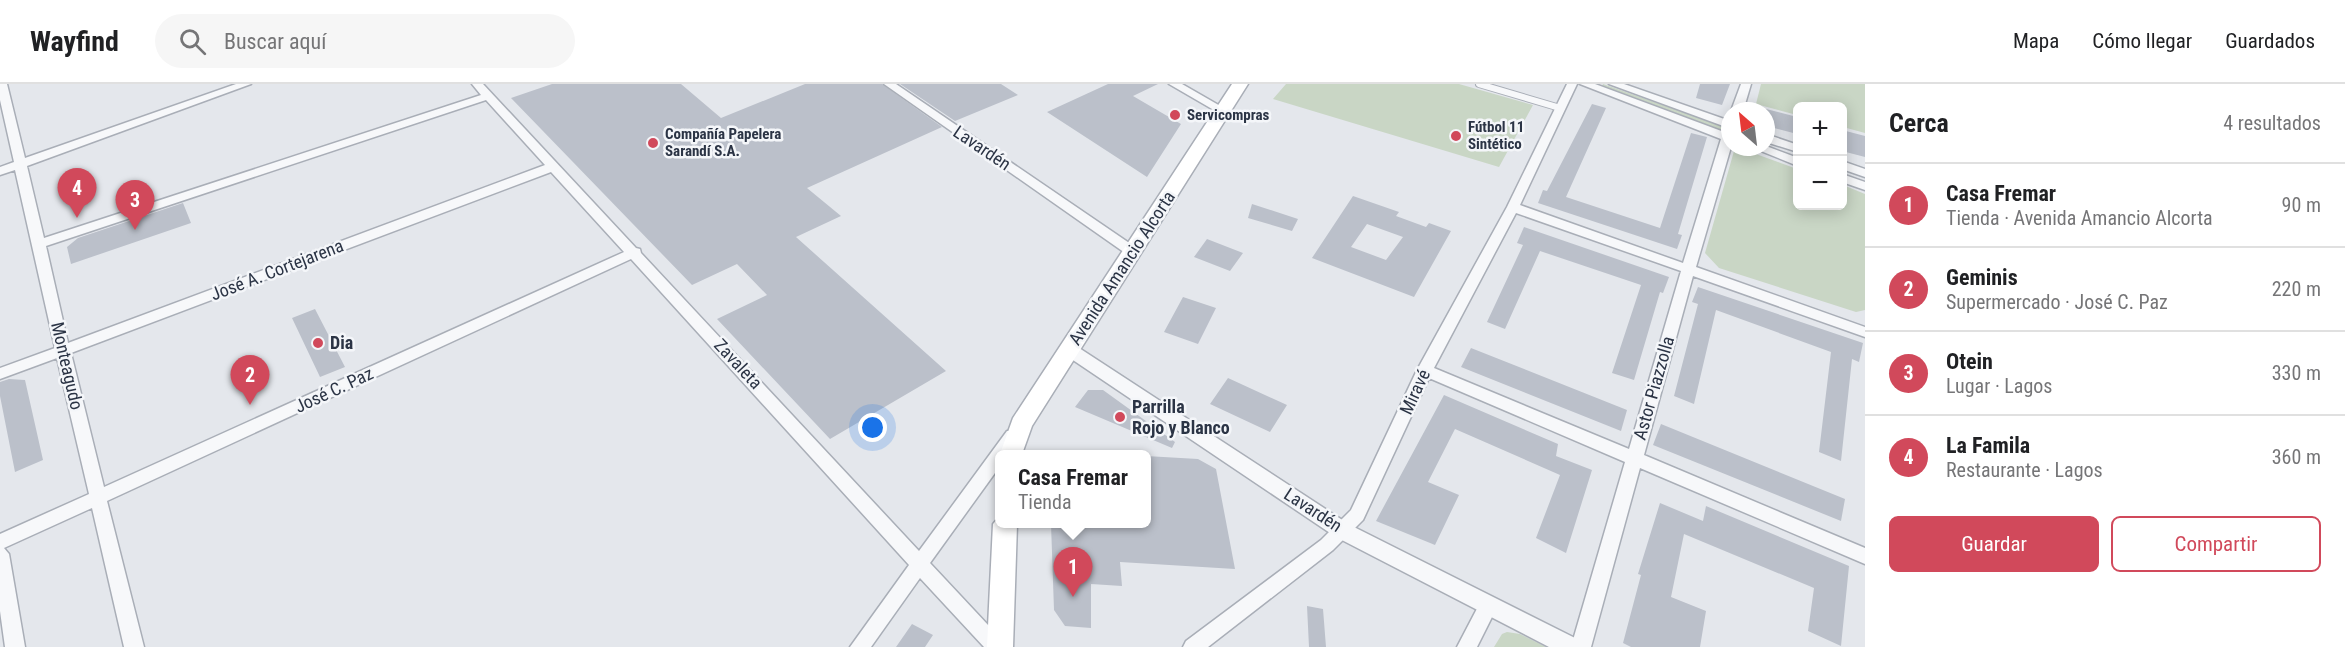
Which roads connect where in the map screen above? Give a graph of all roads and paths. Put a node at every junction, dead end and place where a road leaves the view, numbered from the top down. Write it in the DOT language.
graph roads {
  1 [pos="2,84"];
  2 [pos="246,84"];
  3 [pos="477,84"];
  4 [pos="889,84"];
  5 [pos="1174,84"];
  6 [pos="1240,84"];
  7 [pos="1479,84"];
  8 [pos="1572,84"];
  9 [pos="1585,84"];
  10 [pos="1614,84"];
  11 [pos="1746,84"];
  12 [pos="488,96"];
  13 [pos="1740,102"];
  14 [pos="1560,108"];
  15 [pos="1223,111"];
  16 [pos="1721,129"];
  17 [pos="1721,130"];
  18 [pos="1775,141"];
  19 [pos="1793,148"];
  20 [pos="1775,154"];
  21 [pos="1723,156"];
  22 [pos="1793,160"];
  23 [pos="20,165"];
  24 [pos="555,166"];
  25 [pos="1847,167"];
  26 [pos="0,171"];
  27 [pos="1865,173"];
  28 [pos="1847,180"];
  29 [pos="1865,186"];
  30 [pos="1513,207"];
  31 [pos="39,244"];
  32 [pos="635,252"];
  33 [pos="1134,252"];
  34 [pos="1688,270"];
  35 [pos="1865,332"];
  36 [pos="1070,350"];
  37 [pos="63,351"];
  38 [pos="1425,370"];
  39 [pos="0,374"];
  40 [pos="1021,424"];
  41 [pos="1002,450"];
  42 [pos="1012,450"];
  43 [pos="1634,459"];
  44 [pos="995,460"];
  45 [pos="99,497"];
  46 [pos="1005,528"];
  47 [pos="1343,531"];
  48 [pos="0,542"];
  49 [pos="0,554"];
  50 [pos="1865,556"];
  51 [pos="920,562"];
  52 [pos="1488,607"];
  53 [pos="15,647"];
  54 [pos="134,647"];
  55 [pos="860,647"];
  56 [pos="998,647"];
  57 [pos="1193,647"];
  58 [pos="1467,647"];
  59 [pos="1571,647"];
  60 [pos="1581,647"];
  1 -- 23 [label="street, Monteagudo"];
  2 -- 23 [label="street"];
  3 -- 12 [label="street, Zavaleta"];
  4 -- 33 [label="street, Lavardén"];
  5 -- 15 [label="street"];
  6 -- 15 [label="main road, Avenida Amancio Alcorta"];
  7 -- 14 [label="lane"];
  8 -- 14 [label="street, Miravé"];
  9 -- 17 [label="street"];
  10 -- 16 [label="street"];
  11 -- 13 [label="street"];
  12 -- 24 [label="street, Zavaleta"];
  12 -- 31 [label="street"];
  14 -- 30 [label="street, Miravé"];
  15 -- 33 [label="main road, Avenida Amancio Alcorta"];
  18 -- 19 [label="street"];
  20 -- 22 [label="street"];
  21 -- 34 [label="street, Astor Piazzolla"];
  23 -- 26 [label="street"];
  23 -- 31 [label="street, Monteagudo"];
  24 -- 32 [label="street, Zavaleta"];
  24 -- 37 [label="street, José A. Cortejarena"];
  25 -- 27 [label="street"];
  28 -- 29 [label="street"];
  30 -- 34 [label="street"];
  30 -- 38 [label="street, Miravé"];
  31 -- 37 [label="street, Monteagudo"];
  32 -- 45 [label="street, José C. Paz"];
  32 -- 51 [label="street, Zavaleta"];
  33 -- 36 [label="main road, Avenida Amancio Alcorta"];
  34 -- 35 [label="street"];
  34 -- 43 [label="street, Astor Piazzolla"];
  36 -- 40 [label="main road, Avenida Amancio Alcorta"];
  36 -- 47 [label="street, Lavardén"];
  37 -- 39 [label="street, José A. Cortejarena"];
  37 -- 45 [label="street, Monteagudo"];
  38 -- 43 [label="street"];
  38 -- 47 [label="street, Miravé"];
  40 -- 41 [label="street"];
  40 -- 42 [label="main road, Avenida Amancio Alcorta"];
  43 -- 50 [label="street"];
  43 -- 60 [label="street, Astor Piazzolla"];
  44 -- 51 [label="street"];
  45 -- 48 [label="street, José C. Paz"];
  45 -- 54 [label="street, Monteagudo"];
  46 -- 56 [label="main road"];
  47 -- 52 [label="street, Lavardén"];
  47 -- 57 [label="street, Miravé"];
  49 -- 53 [label="street"];
  51 -- 55 [label="street"];
  51 -- 56 [label="street, Zavaleta"];
  52 -- 58 [label="street"];
  52 -- 59 [label="street, Lavardén"];
}
